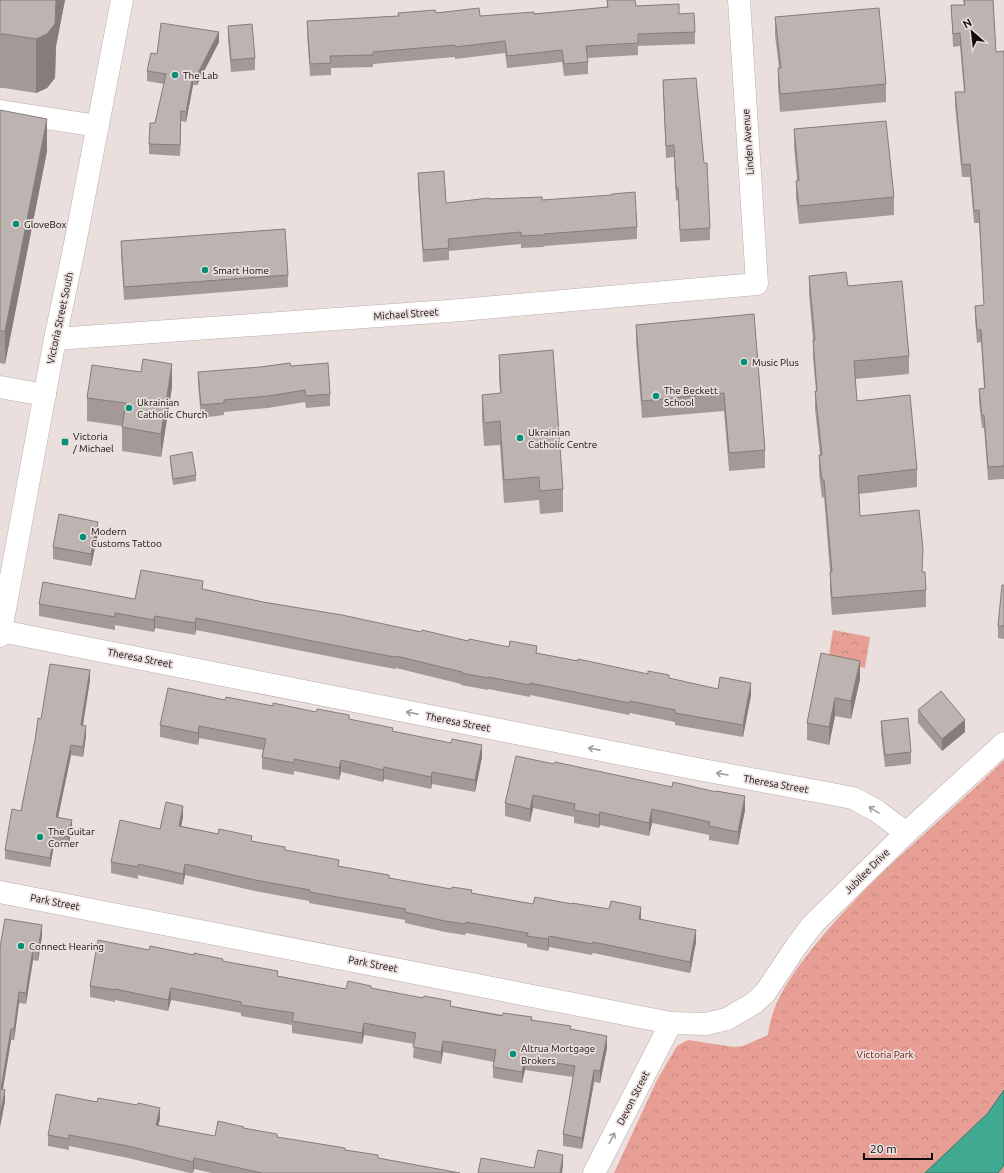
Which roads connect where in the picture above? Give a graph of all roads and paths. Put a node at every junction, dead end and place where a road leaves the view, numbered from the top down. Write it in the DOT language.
graph roads {
  1 [pos="122,0"];
  2 [pos="739,0"];
  3 [pos="0,111"];
  4 [pos="98,126"];
  5 [pos="757,284"];
  6 [pos="55,339"];
  7 [pos="0,387"];
  8 [pos="45,395"];
  9 [pos="0,633"];
  10 [pos="1004,743"];
  11 [pos="906,833"];
  12 [pos="0,892"];
  13 [pos="743,1009"];
  14 [pos="671,1023"];
  15 [pos="594,1173"];
  1 -- 4 [label="street, Victoria Street South"];
  2 -- 5 [label="street, Linden Avenue"];
  3 -- 4 [label="street"];
  4 -- 6 [label="street, Victoria Street South"];
  5 -- 6 [label="street, Michael Street"];
  6 -- 8 [label="street, Victoria Street South"];
  7 -- 8 [label="street"];
  8 -- 9 [label="street, Victoria Street South"];
  11 -- 9 [label="street, Theresa Street, one-way"];
  10 -- 11 [label="street, Jubilee Drive"];
  11 -- 13 [label="street, Jubilee Drive"];
  12 -- 14 [label="street, Park Street"];
  13 -- 14 [label="street, Park Street"];
  15 -- 14 [label="street, Devon Street, one-way"];
}
